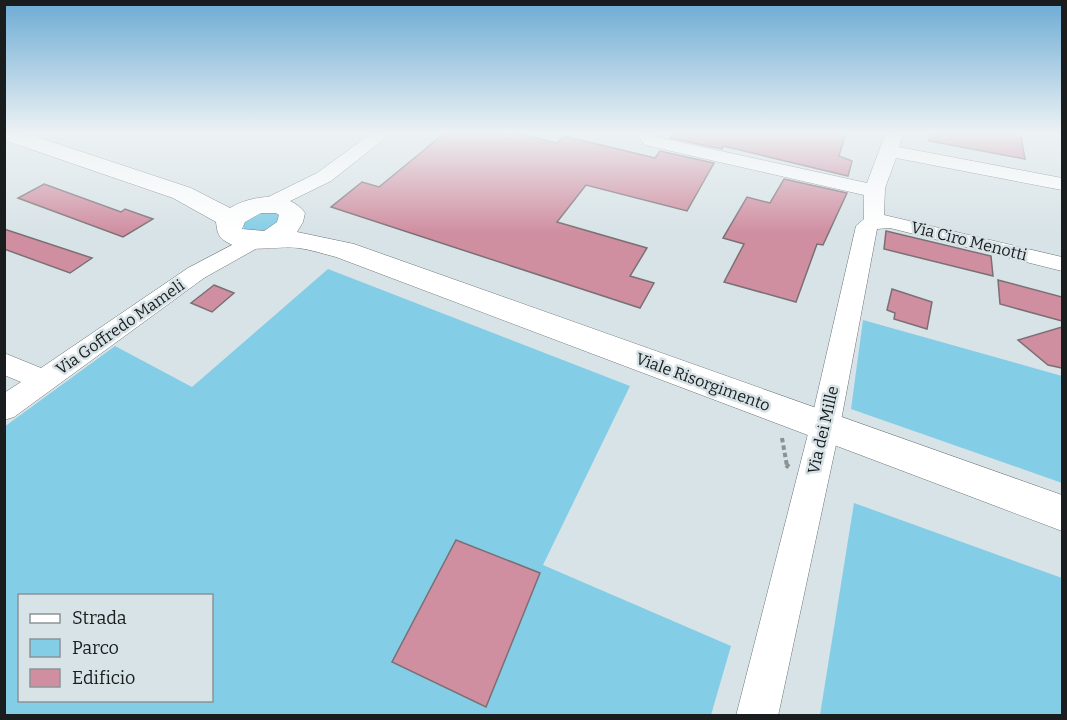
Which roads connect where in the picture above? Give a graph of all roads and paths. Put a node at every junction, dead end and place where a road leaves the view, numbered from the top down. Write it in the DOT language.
graph roads {
  1 [pos="101,166"];
  2 [pos="339,166"];
  3 [pos="761,166"];
  4 [pos="884,166"];
  5 [pos="990,166"];
  6 [pos="1062,184"];
  7 [pos="875,191"];
  8 [pos="182,193"];
  9 [pos="278,211"];
  10 [pos="875,221"];
  11 [pos="246,234"];
  12 [pos="344,250"];
  13 [pos="1062,264"];
  14 [pos="4,363"];
  15 [pos="44,381"];
  16 [pos="4,409"];
  17 [pos="825,426"];
  18 [pos="1062,513"];
  19 [pos="757,716"];
  1 -- 8 [label="street, Viale Risorgimento"];
  2 -- 9 [label="street"];
  3 -- 7 [label="street"];
  4 -- 7 [label="street, Via dei Mille"];
  5 -- 6 [label="street, Via dei Mille"];
  7 -- 10 [label="street, Via dei Mille"];
  8 -- 9 [label="street, Viale Risorgimento"];
  8 -- 11 [label="street, Viale Risorgimento"];
  9 -- 11 [label="street"];
  9 -- 11 [label="street"];
  9 -- 12 [label="street, Viale Risorgimento"];
  10 -- 13 [label="street, Via Ciro Menotti"];
  10 -- 17 [label="street, Via dei Mille"];
  11 -- 12 [label="street, Viale Risorgimento"];
  11 -- 15 [label="street, Via Goffredo Mameli"];
  12 -- 17 [label="street, Viale Risorgimento"];
  14 -- 15 [label="street, Via Goffredo Mameli"];
  15 -- 16 [label="street, Via Goffredo Mameli"];
  17 -- 18 [label="street, Viale Risorgimento"];
  17 -- 19 [label="street, Via dei Mille"];
}
